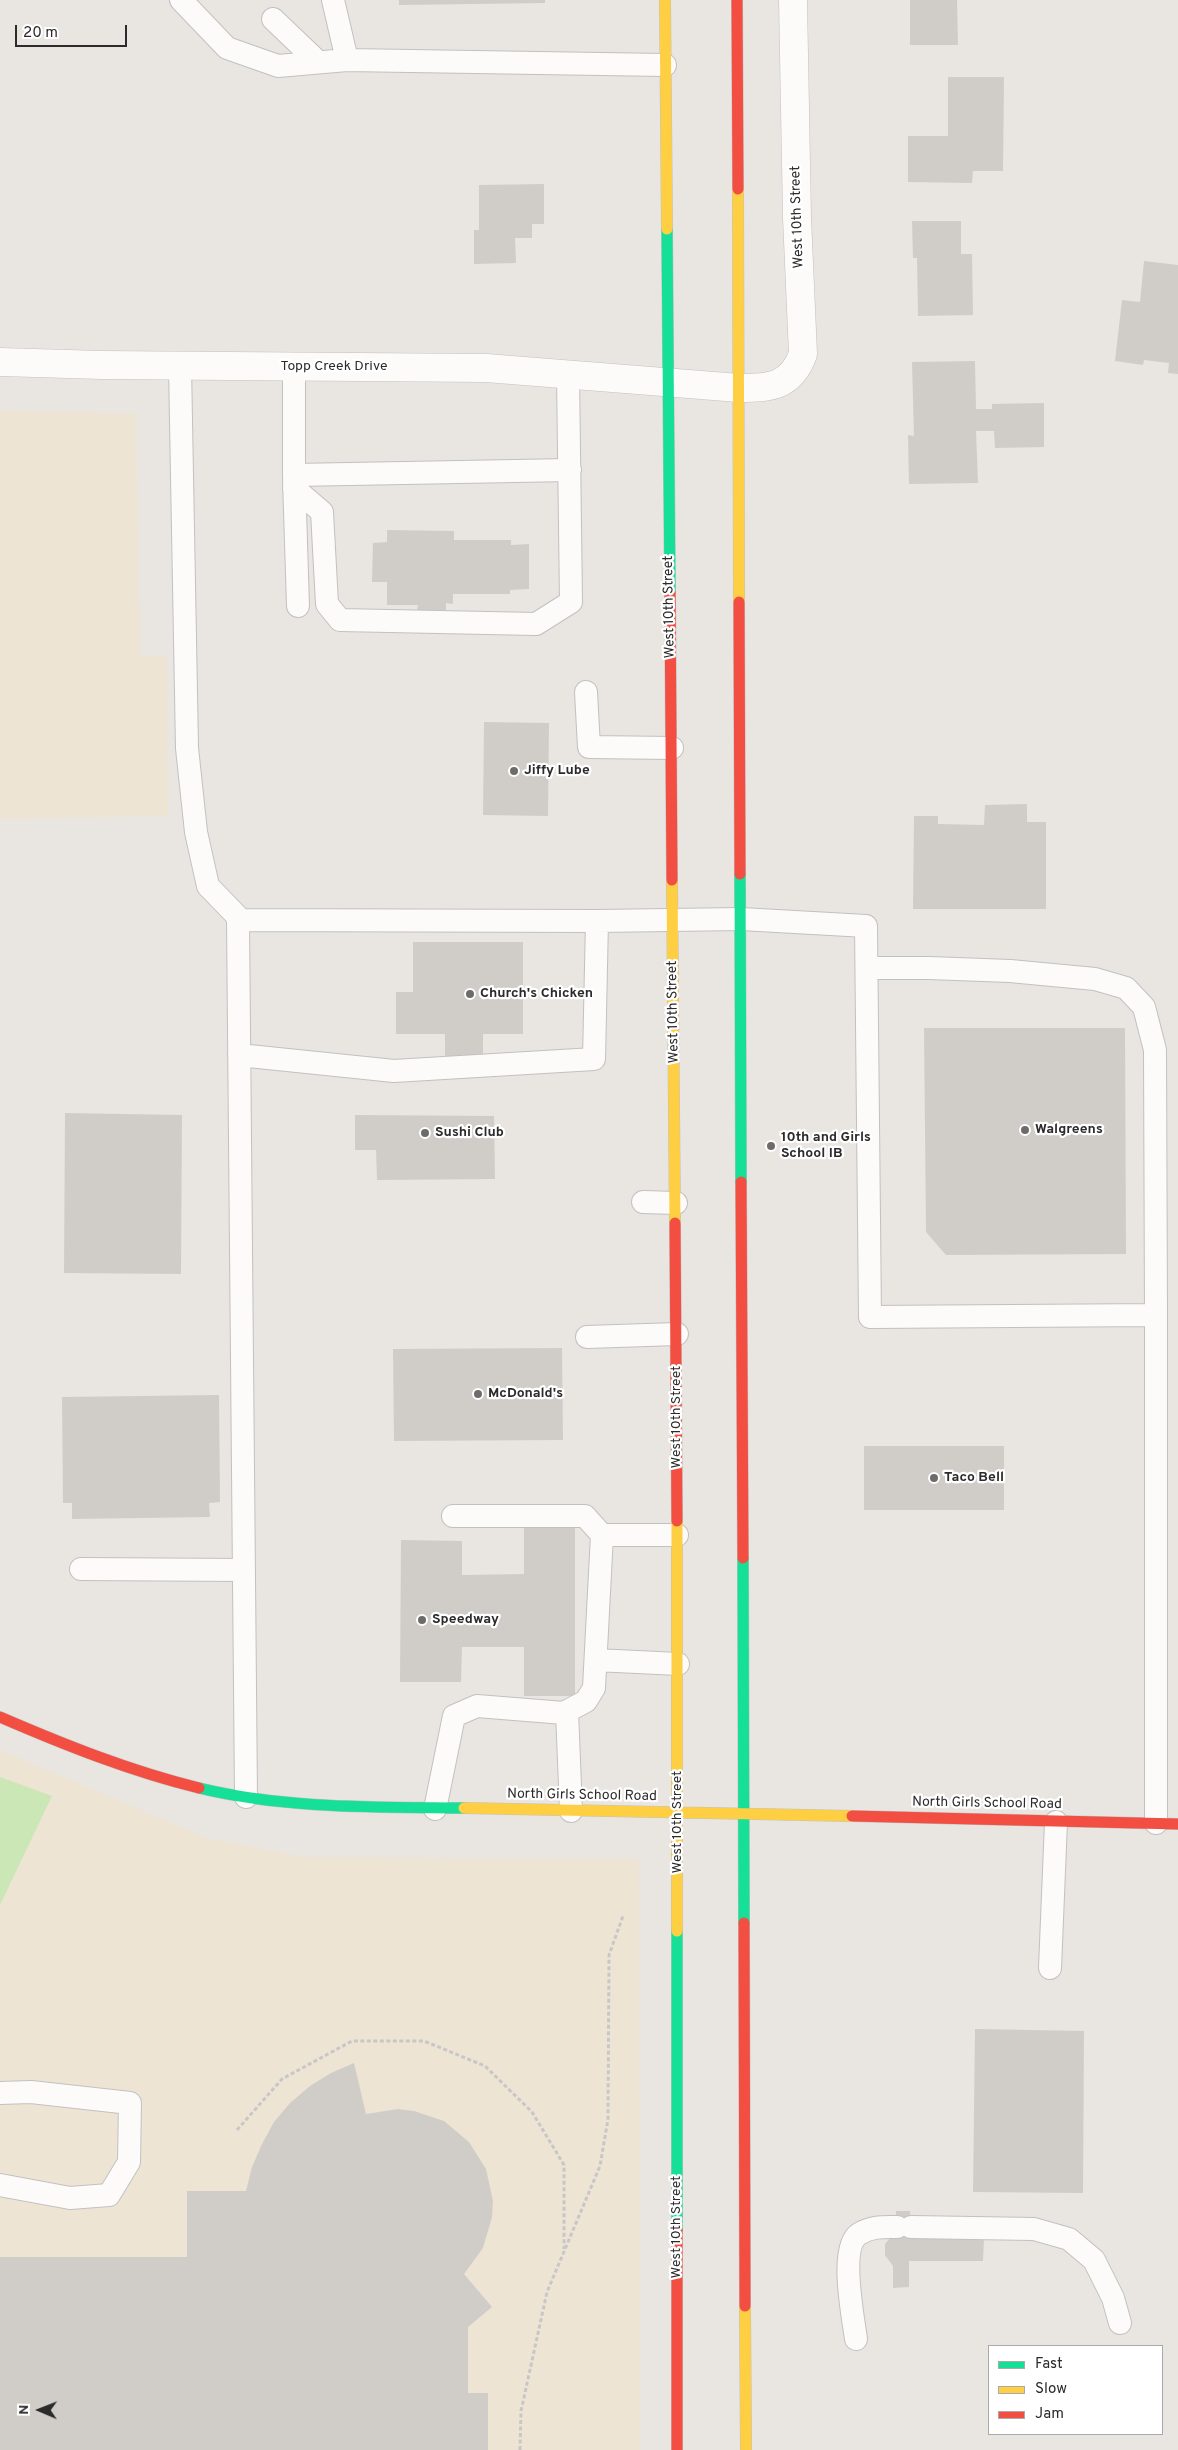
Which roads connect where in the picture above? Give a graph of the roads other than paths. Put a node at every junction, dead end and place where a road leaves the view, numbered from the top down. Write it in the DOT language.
graph roads {
  1 [pos="181,0"];
  2 [pos="333,0"];
  3 [pos="665,0"];
  4 [pos="737,0"];
  5 [pos="793,0"];
  6 [pos="273,19"];
  7 [pos="348,60"];
  8 [pos="317,61"];
  9 [pos="665,65"];
  10 [pos="0,362"];
  11 [pos="180,366"];
  12 [pos="294,367"];
  13 [pos="568,375"];
  14 [pos="668,384"];
  15 [pos="739,388"];
  16 [pos="570,470"];
  17 [pos="294,482"];
  18 [pos="298,606"];
  19 [pos="586,692"];
  20 [pos="672,748"];
  21 [pos="741,919"];
  22 [pos="238,920"];
  23 [pos="597,921"];
  24 [pos="673,921"];
  25 [pos="867,968"];
  26 [pos="239,1055"];
  27 [pos="643,1202"];
  28 [pos="676,1203"];
  29 [pos="1156,1315"];
  30 [pos="677,1334"];
  31 [pos="587,1337"];
  32 [pos="453,1516"];
  33 [pos="602,1535"];
  34 [pos="677,1535"];
  35 [pos="80,1569"];
  36 [pos="244,1570"];
  37 [pos="596,1660"];
  38 [pos="678,1664"];
  39 [pos="567,1711"];
  40 [pos="0,1716"];
  41 [pos="246,1797"];
  42 [pos="435,1809"];
  43 [pos="571,1811"];
  44 [pos="678,1812"];
  45 [pos="744,1813"];
  46 [pos="1056,1822"];
  47 [pos="1156,1823"];
  48 [pos="1178,1824"];
  49 [pos="1050,1968"];
  50 [pos="0,2093"];
  51 [pos="0,2185"];
  52 [pos="1120,2322"];
  53 [pos="856,2339"];
  54 [pos="677,2450"];
  55 [pos="746,2450"];
  1 -- 8 [label="lane"];
  2 -- 7 [label="lane"];
  3 -- 9 [label="main road, West 10th Street"];
  4 -- 15 [label="main road"];
  5 -- 15 [label="street, West 10th Street"];
  6 -- 8 [label="lane"];
  7 -- 8 [label="lane"];
  7 -- 9 [label="lane"];
  9 -- 14 [label="main road, West 10th Street"];
  10 -- 11 [label="street, Topp Creek Drive"];
  11 -- 12 [label="street, Topp Creek Drive"];
  11 -- 22 [label="lane"];
  12 -- 13 [label="street, Topp Creek Drive"];
  12 -- 17 [label="lane"];
  13 -- 14 [label="street, Topp Creek Drive"];
  13 -- 16 [label="lane"];
  14 -- 15 [label="street, West 10th Street"];
  14 -- 20 [label="main road, West 10th Street"];
  15 -- 21 [label="main road"];
  16 -- 17 [label="lane"];
  16 -- 17 [label="lane"];
  17 -- 18 [label="lane"];
  19 -- 20 [label="lane"];
  20 -- 24 [label="main road, West 10th Street"];
  21 -- 24 [label="lane"];
  21 -- 25 [label="lane"];
  21 -- 45 [label="main road"];
  22 -- 23 [label="lane"];
  22 -- 26 [label="lane"];
  23 -- 24 [label="lane"];
  23 -- 26 [label="lane"];
  24 -- 28 [label="main road, West 10th Street"];
  25 -- 29 [label="lane"];
  25 -- 29 [label="lane"];
  26 -- 36 [label="lane"];
  27 -- 28 [label="lane"];
  28 -- 30 [label="main road, West 10th Street"];
  29 -- 47 [label="lane"];
  30 -- 31 [label="lane"];
  30 -- 34 [label="main road, West 10th Street"];
  32 -- 33 [label="lane"];
  33 -- 34 [label="lane"];
  33 -- 37 [label="lane"];
  34 -- 38 [label="main road, West 10th Street"];
  35 -- 36 [label="lane"];
  36 -- 41 [label="lane"];
  37 -- 38 [label="lane"];
  37 -- 39 [label="lane"];
  38 -- 44 [label="main road, West 10th Street"];
  39 -- 42 [label="lane"];
  39 -- 43 [label="lane"];
  40 -- 41 [label="main road, North Girls School Road"];
  41 -- 42 [label="main road, North Girls School Road"];
  42 -- 43 [label="main road, North Girls School Road"];
  43 -- 44 [label="main road, North Girls School Road"];
  44 -- 45 [label="main road, North Girls School Road"];
  44 -- 54 [label="main road, West 10th Street"];
  45 -- 46 [label="main road, North Girls School Road"];
  45 -- 55 [label="main road"];
  46 -- 47 [label="main road, North Girls School Road"];
  46 -- 49 [label="lane"];
  47 -- 48 [label="main road, North Girls School Road"];
  50 -- 51 [label="lane"];
  52 -- 53 [label="lane"];
}
